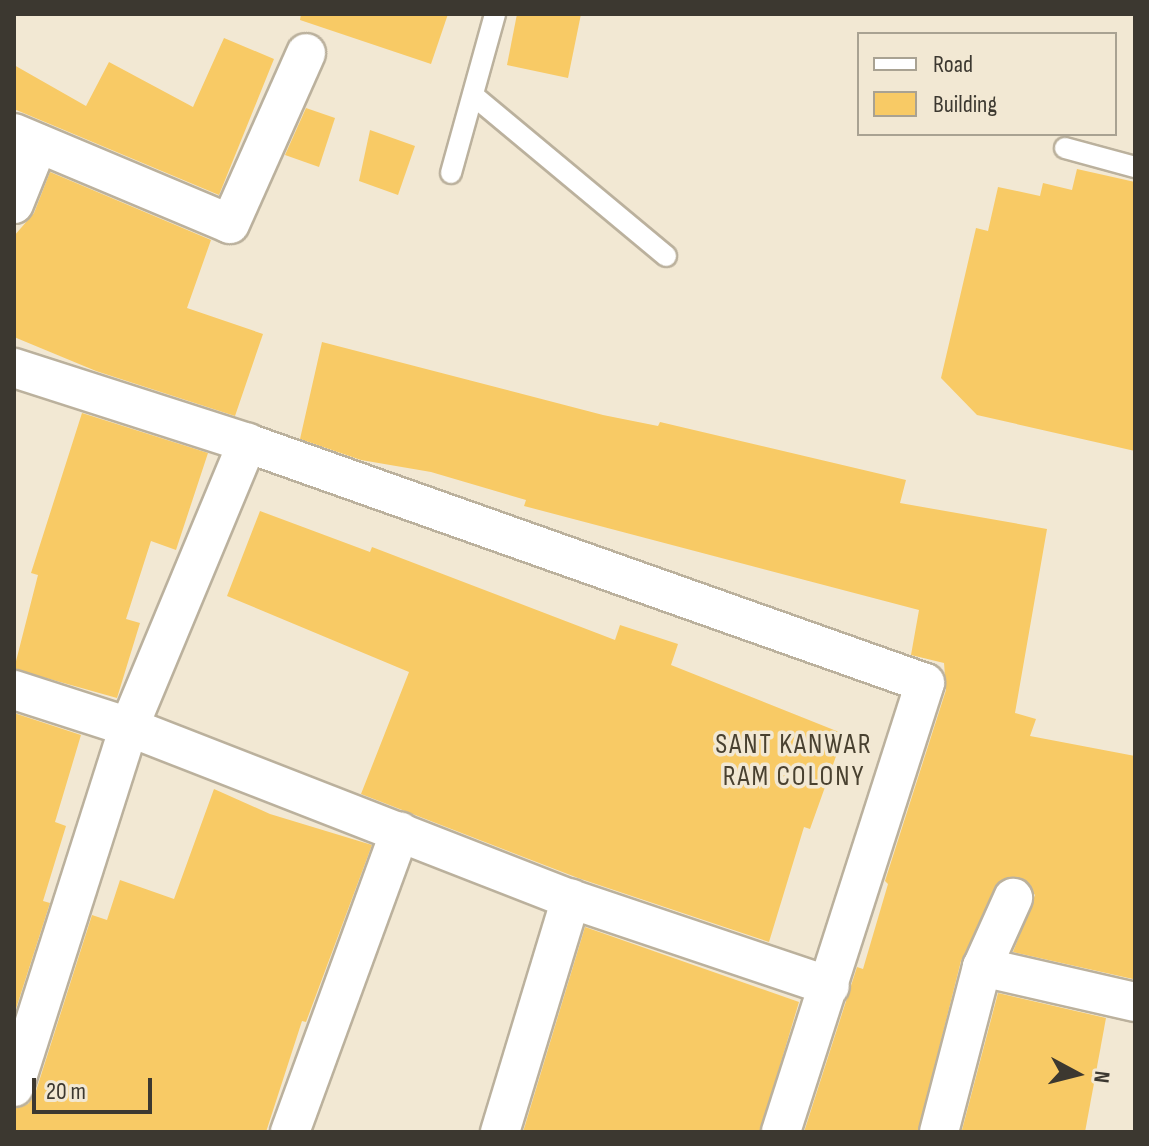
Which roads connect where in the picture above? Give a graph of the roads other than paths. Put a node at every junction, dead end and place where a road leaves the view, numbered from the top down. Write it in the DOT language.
graph roads {
  1 [pos="495,14"];
  2 [pos="306,53"];
  3 [pos="474,96"];
  4 [pos="26,138"];
  5 [pos="1065,148"];
  6 [pos="1135,167"];
  7 [pos="451,173"];
  8 [pos="14,204"];
  9 [pos="666,256"];
  10 [pos="14,368"];
  11 [pos="247,443"];
  12 [pos="14,690"];
  13 [pos="129,727"];
  14 [pos="400,832"];
  15 [pos="1013,898"];
  16 [pos="571,899"];
  17 [pos="982,967"];
  18 [pos="830,986"];
  19 [pos="1135,1002"];
  20 [pos="14,1087"];
  21 [pos="290,1132"];
  22 [pos="500,1132"];
  23 [pos="781,1132"];
  24 [pos="939,1132"];
  1 -- 3 [label="lane"];
  2 -- 4 [label="street"];
  3 -- 7 [label="lane"];
  3 -- 9 [label="lane"];
  4 -- 8 [label="street"];
  5 -- 6 [label="lane"];
  10 -- 11 [label="street"];
  11 -- 13 [label="street"];
  11 -- 18 [label="street"];
  12 -- 13 [label="street"];
  13 -- 14 [label="street"];
  13 -- 20 [label="street"];
  14 -- 16 [label="street"];
  14 -- 21 [label="street"];
  15 -- 17 [label="street"];
  16 -- 18 [label="street"];
  16 -- 22 [label="street"];
  17 -- 19 [label="street"];
  17 -- 24 [label="street"];
  18 -- 23 [label="street"];
}
